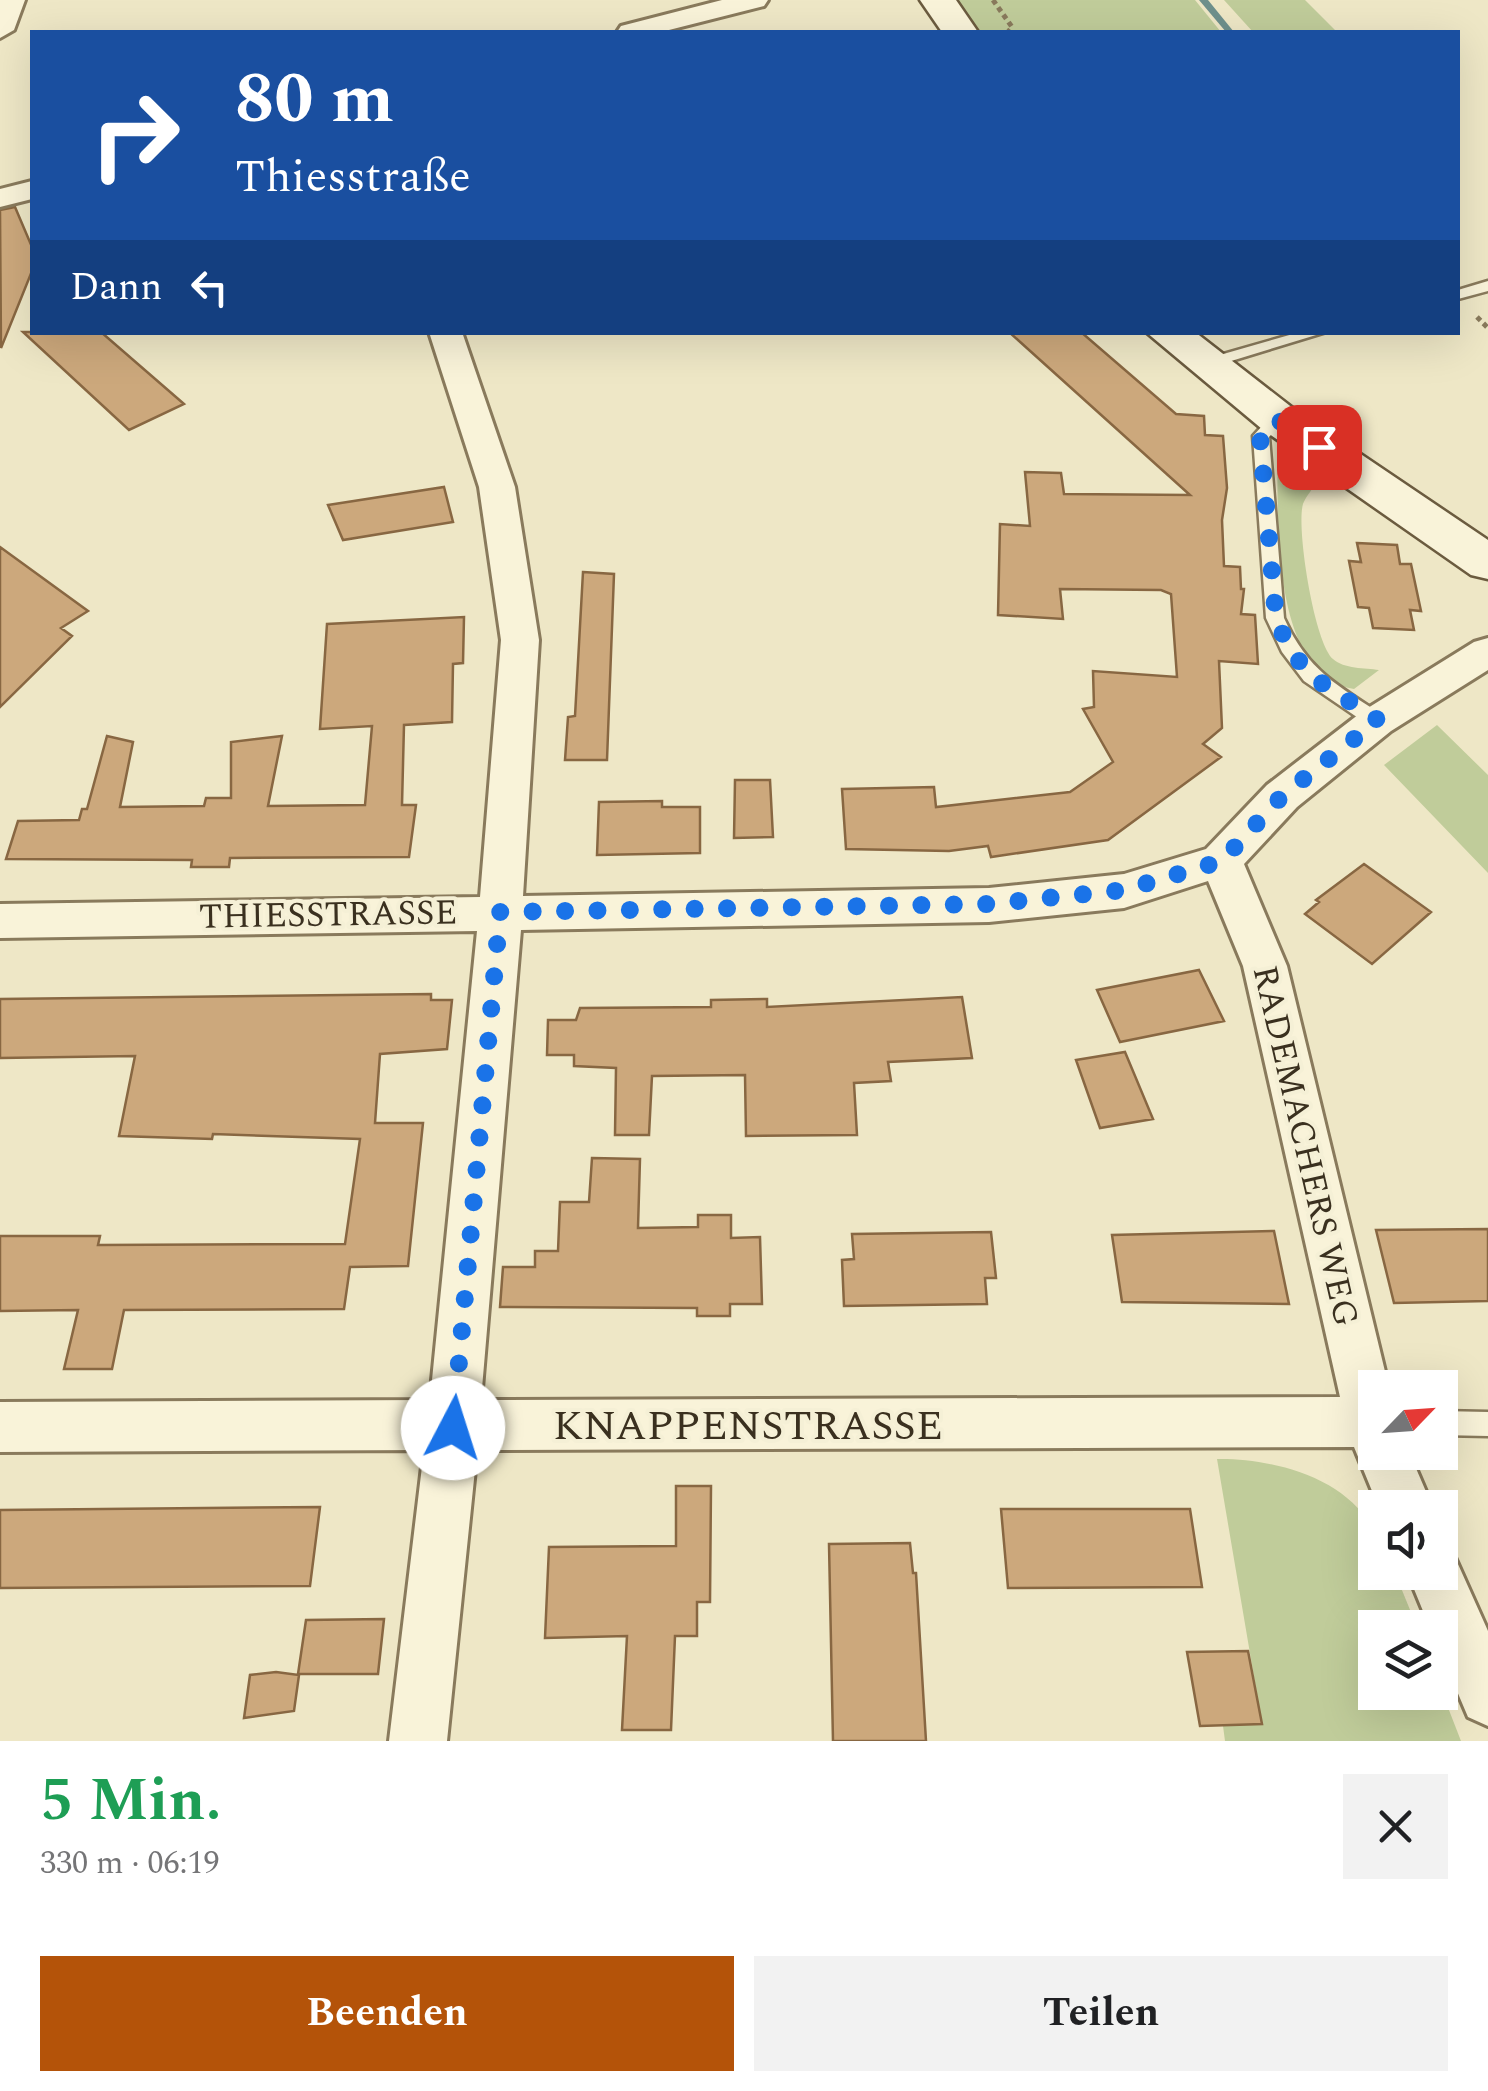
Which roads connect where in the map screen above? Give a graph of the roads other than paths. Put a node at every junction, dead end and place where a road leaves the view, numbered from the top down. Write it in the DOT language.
graph roads {
  1 [pos="11,0"];
  2 [pos="754,0"];
  3 [pos="938,0"];
  4 [pos="0,30"];
  5 [pos="639,30"];
  6 [pos="959,30"];
  7 [pos="30,190"];
  8 [pos="0,198"];
  9 [pos="1488,286"];
  10 [pos="1460,293"];
  11 [pos="447,335"];
  12 [pos="1170,335"];
  13 [pos="1308,335"];
  14 [pos="1203,364"];
  15 [pos="1278,420"];
  16 [pos="1488,563"];
  17 [pos="1488,652"];
  18 [pos="1378,720"];
  19 [pos="1222,861"];
  20 [pos="500,912"];
  21 [pos="0,921"];
  22 [pos="1360,1370"];
  23 [pos="1458,1423"];
  24 [pos="1488,1424"];
  25 [pos="0,1427"];
  26 [pos="453,1428"];
  27 [pos="1358,1433"];
  28 [pos="1442,1590"];
  29 [pos="1488,1697"];
  30 [pos="418,1741"];
  1 -- 4 [label="street"];
  2 -- 5 [label="street"];
  3 -- 6 [label="street"];
  7 -- 8 [label="street"];
  9 -- 10 [label="lane"];
  11 -- 20 [label="street"];
  12 -- 14 [label="street"];
  13 -- 14 [label="lane"];
  14 -- 15 [label="street"];
  15 -- 16 [label="street"];
  15 -- 18 [label="lane"];
  17 -- 18 [label="street"];
  18 -- 19 [label="street"];
  19 -- 20 [label="street, THIESSTRASSE"];
  19 -- 22 [label="street, RADEMACHERS WEG"];
  20 -- 21 [label="street, THIESSTRASSE"];
  20 -- 26 [label="street"];
  23 -- 24 [label="lane"];
  25 -- 26 [label="street, KNAPPENSTRASSE"];
  26 -- 27 [label="street, KNAPPENSTRASSE"];
  26 -- 30 [label="street"];
  28 -- 29 [label="street"];
}
